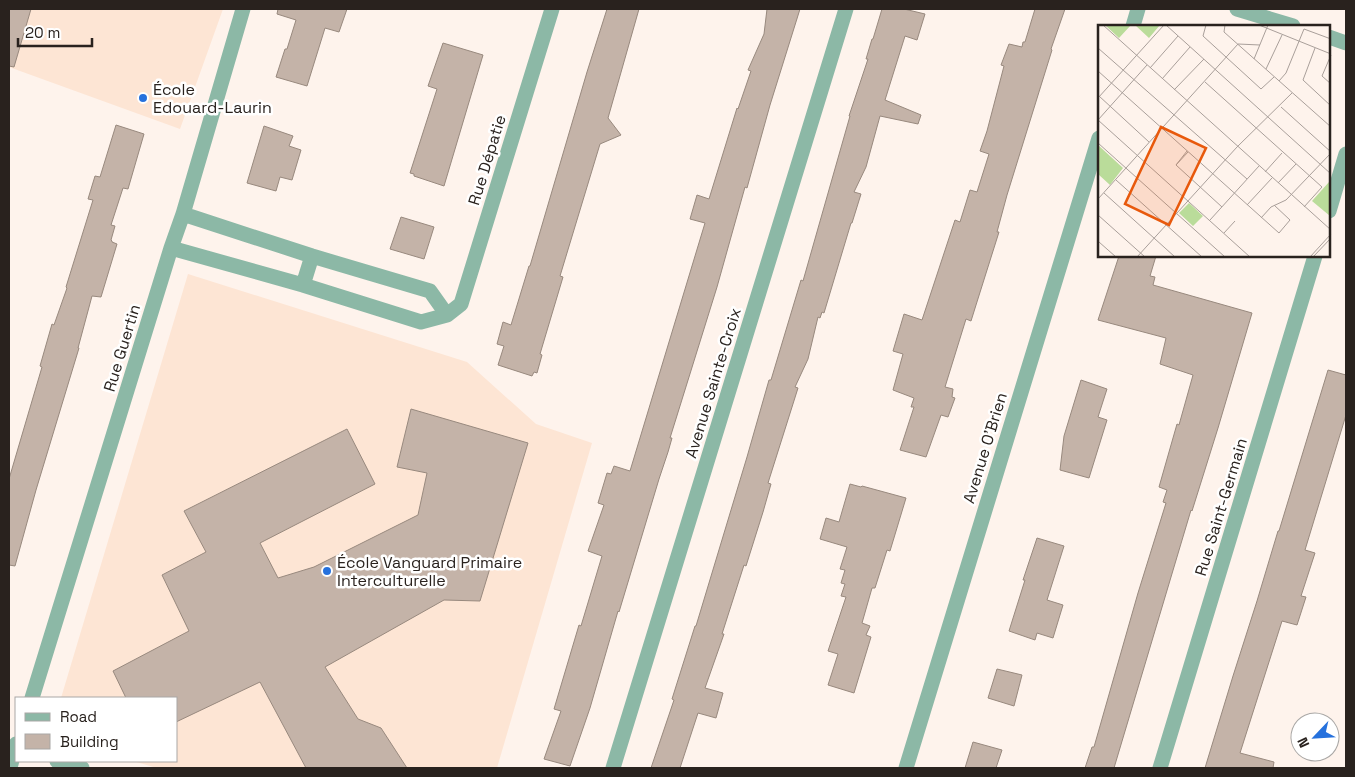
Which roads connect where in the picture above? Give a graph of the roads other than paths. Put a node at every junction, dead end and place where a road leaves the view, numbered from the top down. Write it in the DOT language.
graph roads {
  1 [pos="243,9"];
  2 [pos="552,9"];
  3 [pos="846,9"];
  4 [pos="1138,9"];
  5 [pos="1237,9"];
  6 [pos="1133,25"];
  7 [pos="1290,25"];
  8 [pos="1330,37"];
  9 [pos="1346,43"];
  10 [pos="1098,141"];
  11 [pos="1346,154"];
  12 [pos="1330,208"];
  13 [pos="183,214"];
  14 [pos="171,248"];
  15 [pos="312,256"];
  16 [pos="1314,258"];
  17 [pos="303,285"];
  18 [pos="447,315"];
  19 [pos="32,697"];
  20 [pos="14,747"];
  21 [pos="61,762"];
  22 [pos="10,768"];
  23 [pos="82,768"];
  24 [pos="613,768"];
  25 [pos="906,768"];
  26 [pos="1160,768"];
  1 -- 13 [label="street, Rue Guertin"];
  2 -- 18 [label="street, Rue Dépatie"];
  3 -- 24 [label="street, Avenue Sainte-Croix"];
  4 -- 6 [label="street"];
  5 -- 7 [label="street"];
  8 -- 9 [label="street"];
  10 -- 25 [label="street, Avenue O'Brien"];
  11 -- 12 [label="street"];
  13 -- 14 [label="street, Rue Guertin"];
  13 -- 15 [label="street"];
  14 -- 17 [label="street"];
  14 -- 19 [label="street, Rue Guertin"];
  15 -- 17 [label="street"];
  15 -- 18 [label="street"];
  16 -- 26 [label="street, Rue Saint-Germain"];
  17 -- 18 [label="street"];
  20 -- 22 [label="street"];
  21 -- 23 [label="street"];
}
